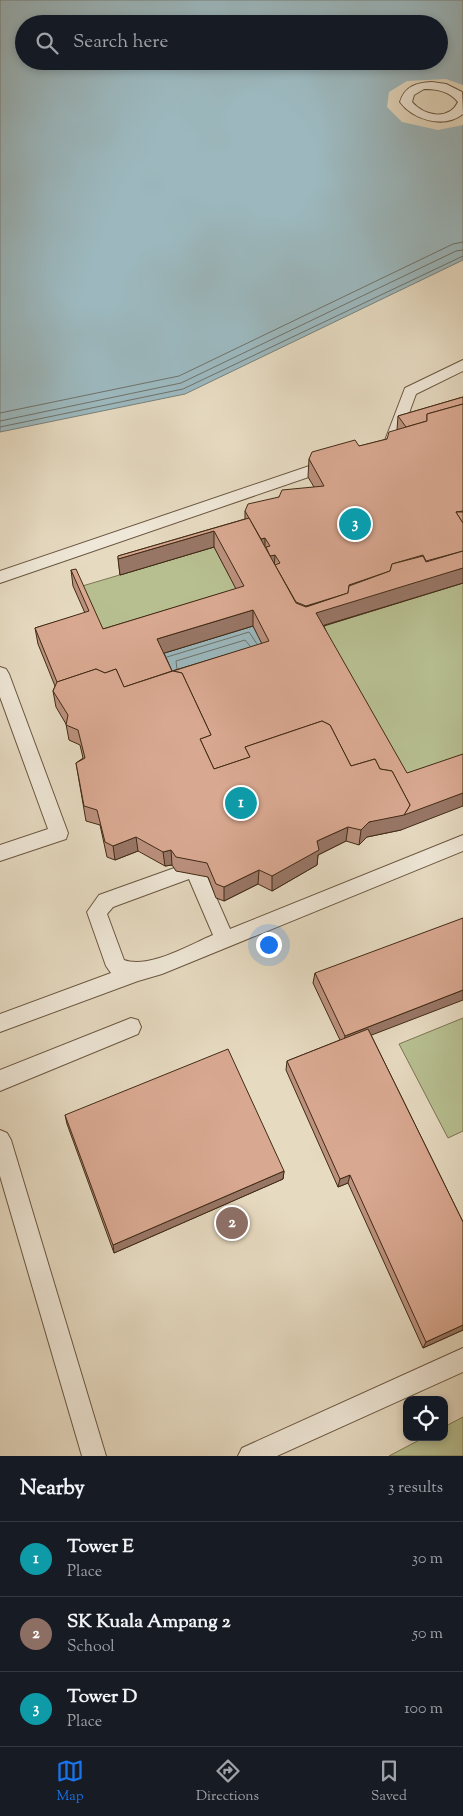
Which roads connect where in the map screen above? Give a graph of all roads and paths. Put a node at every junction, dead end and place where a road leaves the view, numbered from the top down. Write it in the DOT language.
graph roads {
  1 [pos="463,364"];
  2 [pos="409,437"];
  3 [pos="391,444"];
  4 [pos="374,449"];
  5 [pos="348,458"];
  6 [pos="276,483"];
  7 [pos="288,499"];
  8 [pos="0,577"];
  9 [pos="0,674"];
  10 [pos="463,843"];
  11 [pos="0,853"];
  12 [pos="225,940"];
  13 [pos="138,972"];
  14 [pos="0,1022"];
  15 [pos="130,1026"];
  16 [pos="0,1081"];
  17 [pos="0,1140"];
  18 [pos="463,1360"];
  19 [pos="94,1456"];
  20 [pos="250,1456"];
  1 -- 3 [label="lane"];
  2 -- 3 [label="lane"];
  3 -- 4 [label="lane"];
  5 -- 6 [label="lane"];
  6 -- 7 [label="lane"];
  6 -- 8 [label="lane"];
  9 -- 11 [label="lane"];
  10 -- 12 [label="lane"];
  12 -- 13 [label="lane"];
  12 -- 13 [label="lane"];
  13 -- 14 [label="lane"];
  15 -- 16 [label="lane"];
  17 -- 19 [label="lane"];
  18 -- 20 [label="lane"];
}
